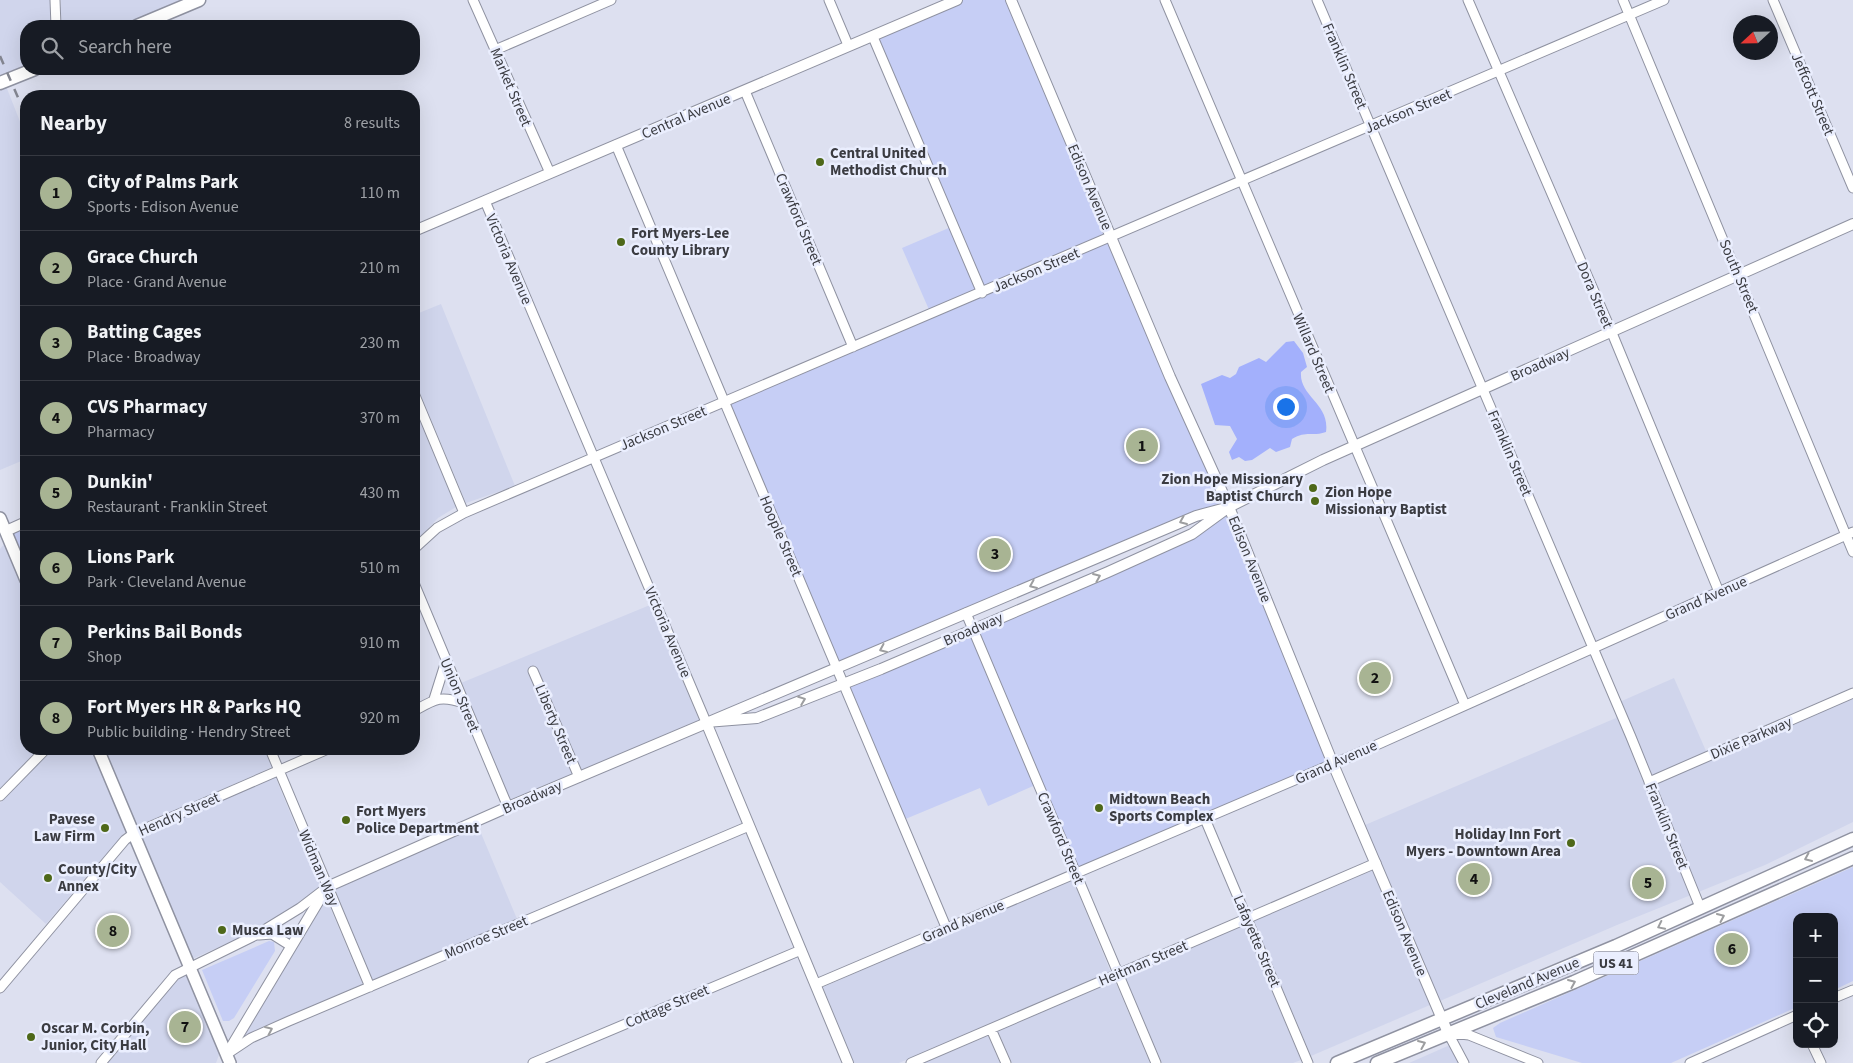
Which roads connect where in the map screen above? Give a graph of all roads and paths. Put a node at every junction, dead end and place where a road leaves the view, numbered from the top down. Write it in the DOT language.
graph roads {
  1 [pos="55,0"];
  2 [pos="200,0"];
  3 [pos="473,0"];
  4 [pos="611,0"];
  5 [pos="829,0"];
  6 [pos="957,0"];
  7 [pos="1011,0"];
  8 [pos="1165,0"];
  9 [pos="1317,0"];
  10 [pos="1468,0"];
  11 [pos="1623,0"];
  12 [pos="1664,0"];
  13 [pos="1773,0"];
  14 [pos="1629,15"];
  15 [pos="56,20"];
  16 [pos="152,20"];
  17 [pos="874,36"];
  18 [pos="848,46"];
  19 [pos="495,50"];
  20 [pos="1499,72"];
  21 [pos="21,75"];
  22 [pos="0,84"];
  23 [pos="745,91"];
  24 [pos="1371,127"];
  25 [pos="616,146"];
  26 [pos="550,173"];
  27 [pos="1242,182"];
  28 [pos="1853,188"];
  29 [pos="485,201"];
  30 [pos="1853,224"];
  31 [pos="420,228"];
  32 [pos="1112,237"];
  33 [pos="1738,276"];
  34 [pos="982,293"];
  35 [pos="1612,333"];
  36 [pos="853,347"];
  37 [pos="1483,390"];
  38 [pos="724,402"];
  39 [pos="420,407"];
  40 [pos="1354,447"];
  41 [pos="594,458"];
  42 [pos="1229,507"];
  43 [pos="464,513"];
  44 [pos="0,518"];
  45 [pos="20,525"];
  46 [pos="2,533"];
  47 [pos="1849,534"];
  48 [pos="420,544"];
  49 [pos="1853,552"];
  50 [pos="20,568"];
  51 [pos="1719,592"];
  52 [pos="420,598"];
  53 [pos="966,613"];
  54 [pos="973,629"];
  55 [pos="1592,648"];
  56 [pos="446,661"];
  57 [pos="837,669"];
  58 [pos="533,671"];
  59 [pos="844,684"];
  60 [pos="1853,693"];
  61 [pos="434,699"];
  62 [pos="464,703"];
  63 [pos="1465,705"];
  64 [pos="420,707"];
  65 [pos="706,722"];
  66 [pos="40,755"];
  67 [pos="101,755"];
  68 [pos="272,755"];
  69 [pos="313,755"];
  70 [pos="1333,764"];
  71 [pos="278,769"];
  72 [pos="578,777"];
  73 [pos="1650,782"];
  74 [pos="0,796"];
  75 [pos="508,807"];
  76 [pos="1205,819"];
  77 [pos="749,826"];
  78 [pos="134,834"];
  79 [pos="1853,839"];
  80 [pos="1853,858"];
  81 [pos="1376,863"];
  82 [pos="1076,873"];
  83 [pos="327,887"];
  84 [pos="1700,907"];
  85 [pos="1247,918"];
  86 [pos="946,927"];
  87 [pos="1683,934"];
  88 [pos="256,935"];
  89 [pos="291,946"];
  90 [pos="801,950"];
  91 [pos="190,966"];
  92 [pos="1118,975"];
  93 [pos="816,984"];
  94 [pos="370,987"];
  95 [pos="0,988"];
  96 [pos="1853,990"];
  97 [pos="1838,996"];
  98 [pos="1793,1017"];
  99 [pos="1442,1019"];
  100 [pos="991,1029"];
  101 [pos="1448,1033"];
  102 [pos="1814,1048"];
  103 [pos="226,1060"];
  104 [pos="101,1063"];
  105 [pos="533,1063"];
  106 [pos="848,1063"];
  107 [pos="911,1063"];
  108 [pos="1006,1063"];
  109 [pos="1156,1063"];
  110 [pos="1308,1063"];
  111 [pos="1337,1063"];
  112 [pos="1377,1063"];
  113 [pos="1464,1063"];
  114 [pos="1538,1063"];
  115 [pos="1690,1063"];
  116 [pos="1821,1063"];
  1 -- 15 [label="street"];
  2 -- 16 [label="main road"];
  3 -- 19 [label="street, Market Street"];
  4 -- 19 [label="street"];
  5 -- 18 [label="street"];
  6 -- 17 [label="street, Central Avenue"];
  7 -- 32 [label="street, Edison Avenue"];
  8 -- 27 [label="street, Willard Street"];
  9 -- 24 [label="street, Franklin Street"];
  10 -- 20 [label="street, Dora Street"];
  11 -- 14 [label="street, South Street"];
  12 -- 14 [label="street, Jackson Street"];
  13 -- 28 [label="street, Jeffcott Street"];
  14 -- 20 [label="street, Jackson Street"];
  14 -- 33 [label="street, South Street"];
  17 -- 18 [label="street, Central Avenue"];
  17 -- 34 [label="street"];
  18 -- 23 [label="street, Central Avenue"];
  19 -- 26 [label="street, Market Street"];
  20 -- 24 [label="street, Jackson Street"];
  20 -- 35 [label="street, Dora Street"];
  21 -- 22 [label="main road"];
  23 -- 25 [label="street, Central Avenue"];
  23 -- 36 [label="street, Crawford Street"];
  24 -- 27 [label="street, Jackson Street"];
  24 -- 37 [label="street, Franklin Street"];
  25 -- 26 [label="street, Central Avenue"];
  25 -- 38 [label="street, Hoople Street"];
  26 -- 29 [label="street, Central Avenue"];
  27 -- 32 [label="street, Jackson Street"];
  27 -- 40 [label="street, Willard Street"];
  29 -- 31 [label="street, Central Avenue"];
  29 -- 41 [label="street, Victoria Avenue"];
  30 -- 33 [label="street, Broadway"];
  32 -- 34 [label="street, Jackson Street"];
  32 -- 42 [label="street, Edison Avenue"];
  33 -- 35 [label="street, Broadway"];
  33 -- 47 [label="street, South Street"];
  34 -- 36 [label="street, Jackson Street"];
  35 -- 37 [label="street, Broadway"];
  35 -- 51 [label="street, Dora Street"];
  36 -- 38 [label="street, Jackson Street"];
  37 -- 40 [label="street, Broadway"];
  37 -- 55 [label="street, Franklin Street"];
  38 -- 41 [label="street, Jackson Street"];
  38 -- 57 [label="street, Hoople Street"];
  39 -- 43 [label="street"];
  40 -- 42 [label="street, Broadway"];
  40 -- 63 [label="street, Willard Street"];
  41 -- 43 [label="street, Jackson Street"];
  41 -- 65 [label="street, Victoria Avenue"];
  42 -- 53 [label="street, Broadway, one-way"];
  54 -- 42 [label="street, Broadway, one-way"];
  42 -- 70 [label="street, Edison Avenue"];
  43 -- 48 [label="street, Jackson Street"];
  44 -- 46 [label="main road"];
  45 -- 46 [label="street"];
  46 -- 50 [label="main road"];
  47 -- 49 [label="street, South Street"];
  47 -- 51 [label="street, Grand Avenue"];
  51 -- 55 [label="street, Grand Avenue"];
  52 -- 56 [label="street, Union Street"];
  53 -- 54 [label="street, Crawford Street"];
  53 -- 57 [label="street, Broadway, one-way"];
  54 -- 59 [label="street, Broadway"];
  54 -- 82 [label="street, Crawford Street"];
  55 -- 63 [label="street, Grand Avenue"];
  55 -- 73 [label="street, Franklin Street"];
  56 -- 61 [label="street"];
  56 -- 62 [label="street, Union Street"];
  57 -- 59 [label="street, Hoople Street"];
  57 -- 65 [label="street, Broadway"];
  58 -- 72 [label="street, Liberty Street"];
  65 -- 59 [label="street, Broadway, one-way"];
  59 -- 86 [label="street, Hoople Street"];
  60 -- 73 [label="street, Dixie Parkway"];
  61 -- 62 [label="street"];
  61 -- 64 [label="street"];
  62 -- 75 [label="street, Union Street"];
  63 -- 70 [label="street, Grand Avenue"];
  65 -- 72 [label="street, Broadway"];
  65 -- 77 [label="street, Victoria Avenue"];
  66 -- 74 [label="street"];
  67 -- 78 [label="main road"];
  68 -- 71 [label="street, Widman Way"];
  69 -- 71 [label="street, Hendry Street"];
  70 -- 76 [label="street, Grand Avenue"];
  70 -- 81 [label="street, Edison Avenue"];
  71 -- 78 [label="street, Hendry Street"];
  71 -- 83 [label="street, Widman Way"];
  72 -- 75 [label="street, Broadway"];
  73 -- 84 [label="street, Franklin Street"];
  75 -- 83 [label="street, Broadway"];
  76 -- 82 [label="street, Grand Avenue"];
  76 -- 85 [label="street, Lafayette Street"];
  77 -- 90 [label="street, Victoria Avenue"];
  77 -- 94 [label="street, Monroe Street"];
  78 -- 91 [label="main road"];
  78 -- 95 [label="street, Hendry Street"];
  79 -- 84 [label="main road, Cleveland Avenue / US 41, one-way"];
  87 -- 80 [label="main road, Cleveland Avenue / US 41, one-way"];
  81 -- 85 [label="street, Heitman Street"];
  81 -- 99 [label="street, Edison Avenue"];
  82 -- 86 [label="street, Grand Avenue"];
  82 -- 92 [label="street, Crawford Street"];
  83 -- 88 [label="street, Broadway"];
  83 -- 89 [label="street"];
  83 -- 94 [label="street, Widman Way"];
  84 -- 87 [label="main road"];
  84 -- 99 [label="main road, Cleveland Avenue / US 41, one-way"];
  85 -- 92 [label="street, Heitman Street"];
  85 -- 110 [label="street, Lafayette Street"];
  86 -- 93 [label="street, Grand Avenue"];
  101 -- 87 [label="main road, Cleveland Avenue / US 41, one-way"];
  88 -- 89 [label="street"];
  88 -- 91 [label="street, Broadway"];
  89 -- 103 [label="street"];
  90 -- 93 [label="street, Victoria Avenue"];
  90 -- 105 [label="street, Cottage Street"];
  91 -- 103 [label="main road"];
  91 -- 104 [label="street, Broadway"];
  92 -- 100 [label="street, Heitman Street"];
  92 -- 109 [label="street, Crawford Street"];
  93 -- 106 [label="street, Victoria Avenue"];
  103 -- 94 [label="street, Monroe Street, one-way"];
  96 -- 97 [label="street"];
  98 -- 115 [label="street"];
  99 -- 101 [label="street, Edison Avenue"];
  99 -- 111 [label="main road, Cleveland Avenue / US 41"];
  100 -- 107 [label="street, Heitman Street"];
  100 -- 108 [label="street"];
  112 -- 101 [label="main road, Cleveland Avenue / US 41, one-way"];
  101 -- 113 [label="street, Edison Avenue"];
  101 -- 114 [label="street"];
  102 -- 116 [label="street"];
}
